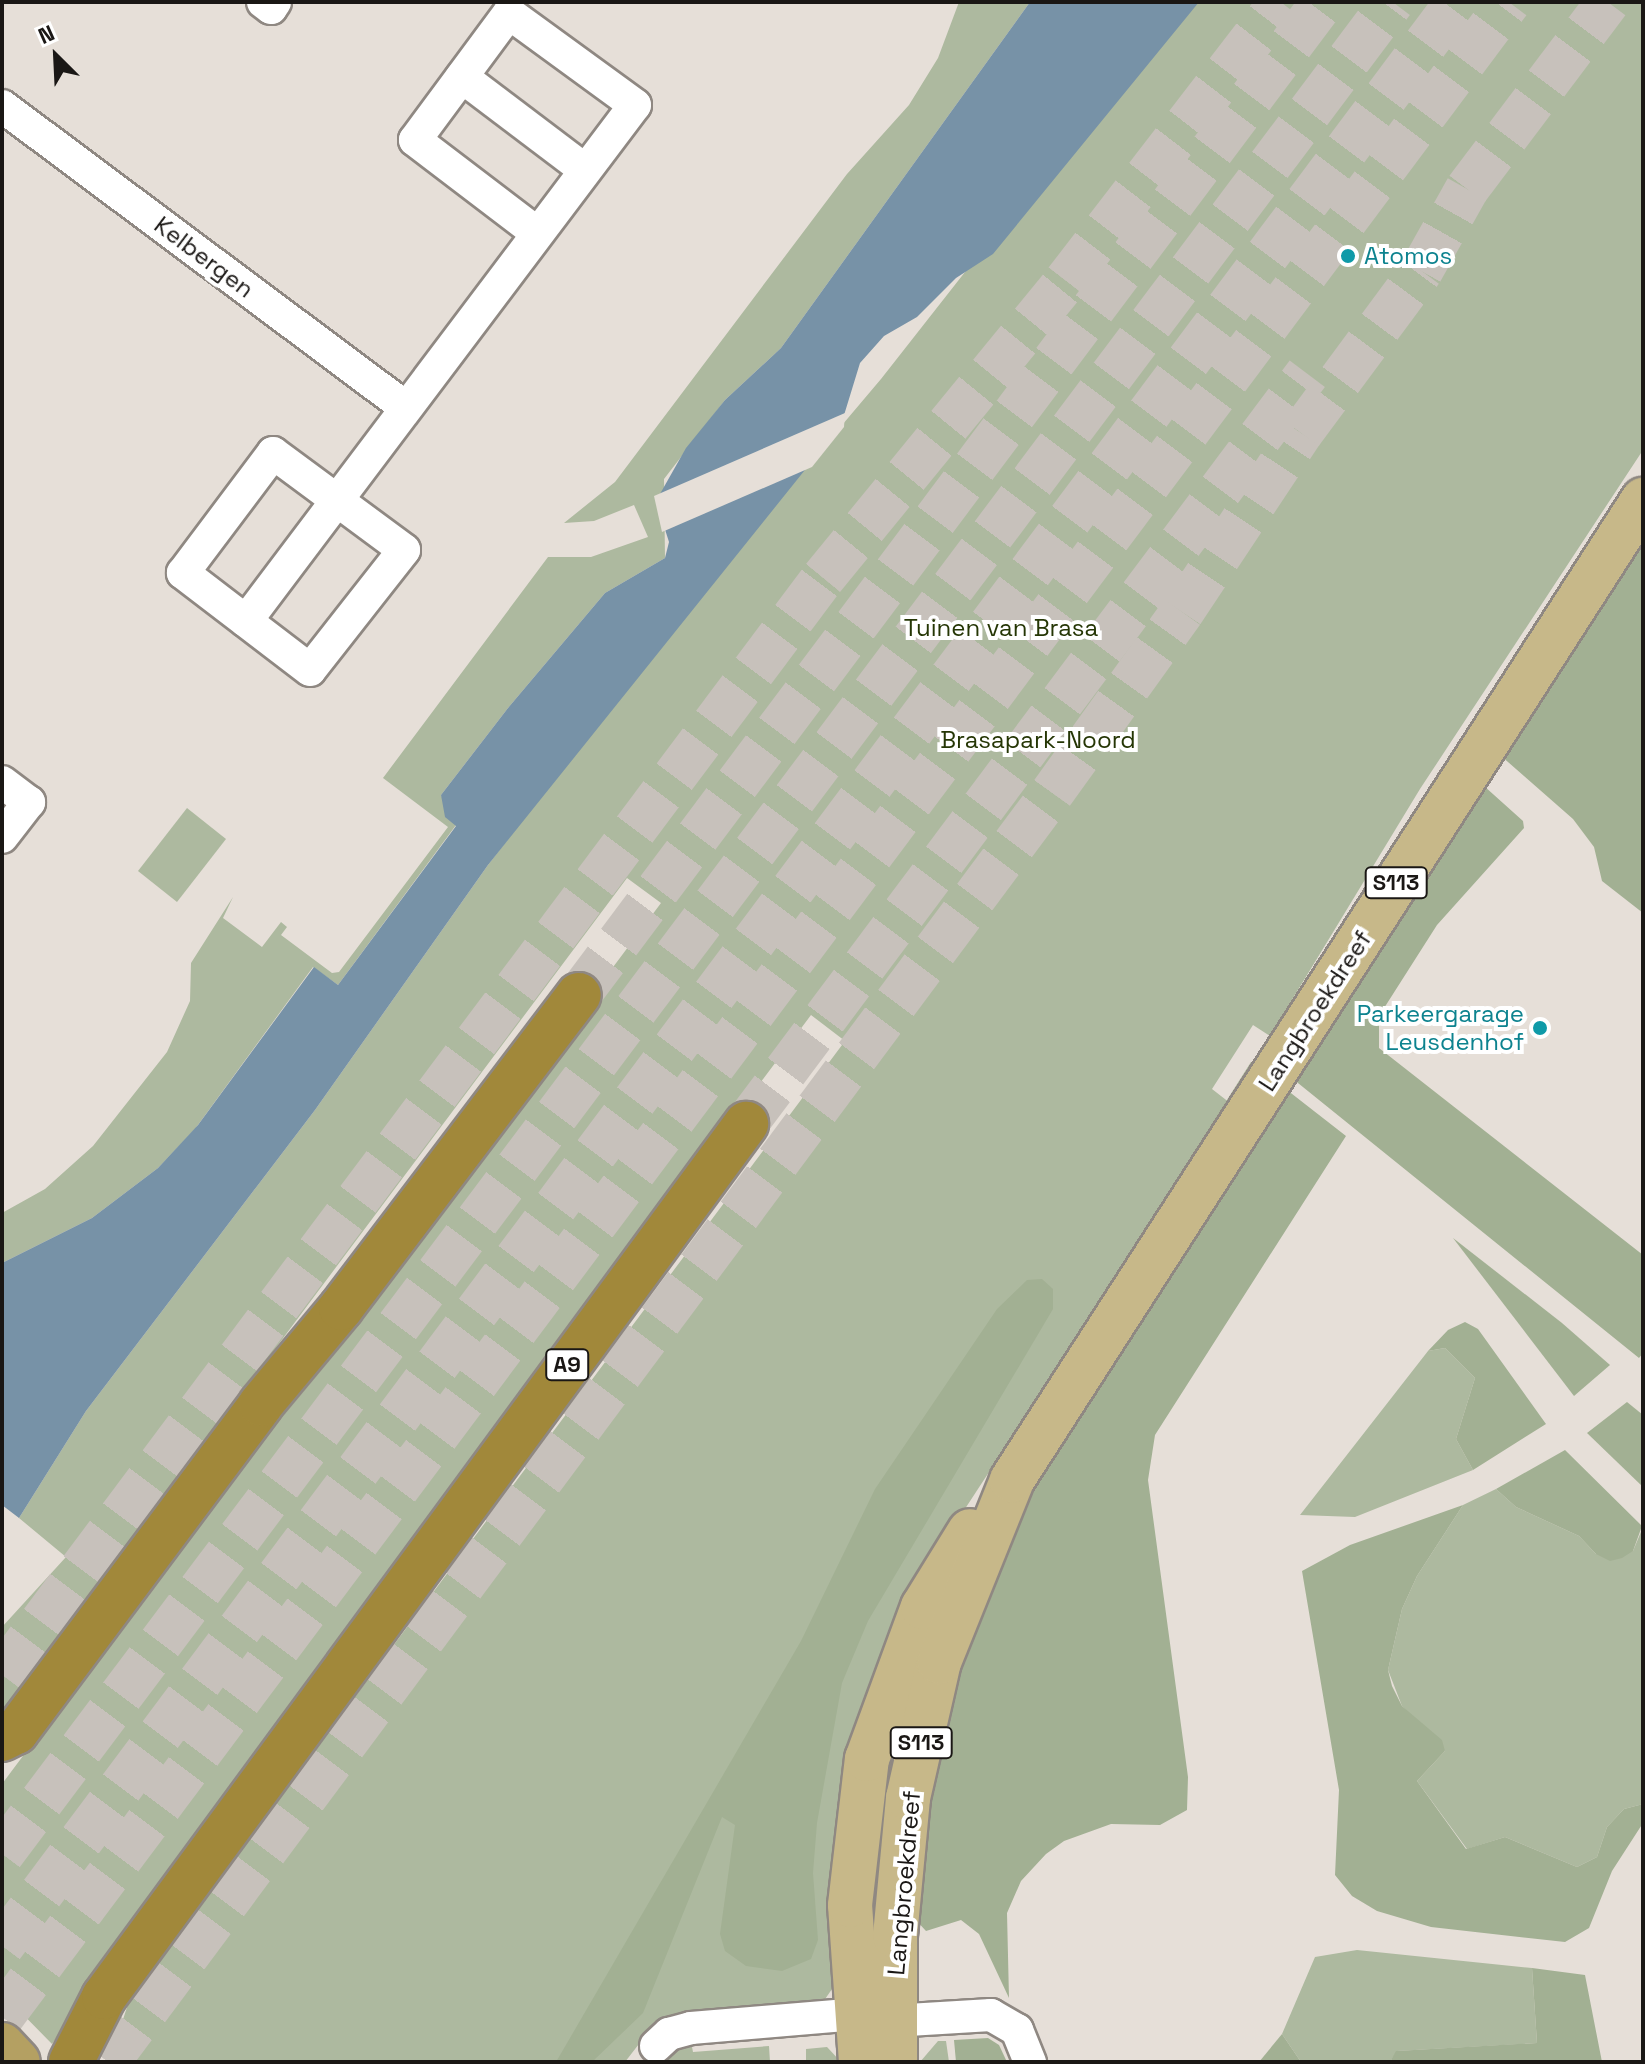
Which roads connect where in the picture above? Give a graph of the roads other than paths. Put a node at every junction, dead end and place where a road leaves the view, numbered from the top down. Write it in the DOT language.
graph roads {
  1 [pos="263,2"];
  2 [pos="275,2"];
  3 [pos="462,77"];
  4 [pos="2,106"];
  5 [pos="585,170"];
  6 [pos="537,233"];
  7 [pos="405,407"];
  8 [pos="337,499"];
  9 [pos="1643,500"];
  10 [pos="246,621"];
  11 [pos="2,782"];
  12 [pos="2,837"];
  13 [pos="579,995"];
  14 [pos="746,1124"];
  15 [pos="7,1745"];
  16 [pos="120,1976"];
  17 [pos="875,2017"];
  18 [pos="2,2045"];
  19 [pos="656,2046"];
  20 [pos="18,2062"];
  21 [pos="71,2062"];
  22 [pos="98,2062"];
  23 [pos="861,2062"];
  24 [pos="895,2062"];
  25 [pos="1030,2062"];
  1 -- 2 [label="street"];
  3 -- 5 [label="street"];
  3 -- 5 [label="street"];
  3 -- 6 [label="street"];
  4 -- 7 [label="street, Kelbergen"];
  5 -- 6 [label="street"];
  6 -- 7 [label="street"];
  7 -- 8 [label="street"];
  8 -- 10 [label="street"];
  8 -- 10 [label="street"];
  8 -- 10 [label="street"];
  9 -- 17 [label="main road, Langbroekdreef / S113"];
  11 -- 12 [label="street"];
  13 -- 15 [label="highway"];
  14 -- 16 [label="highway, A9"];
  16 -- 21 [label="highway, A9"];
  16 -- 22 [label="main road"];
  17 -- 19 [label="street"];
  17 -- 23 [label="main road, Langbroekdreef / S113"];
  17 -- 24 [label="main road, Langbroekdreef / S113"];
  17 -- 25 [label="street"];
  18 -- 20 [label="highway"];
}
